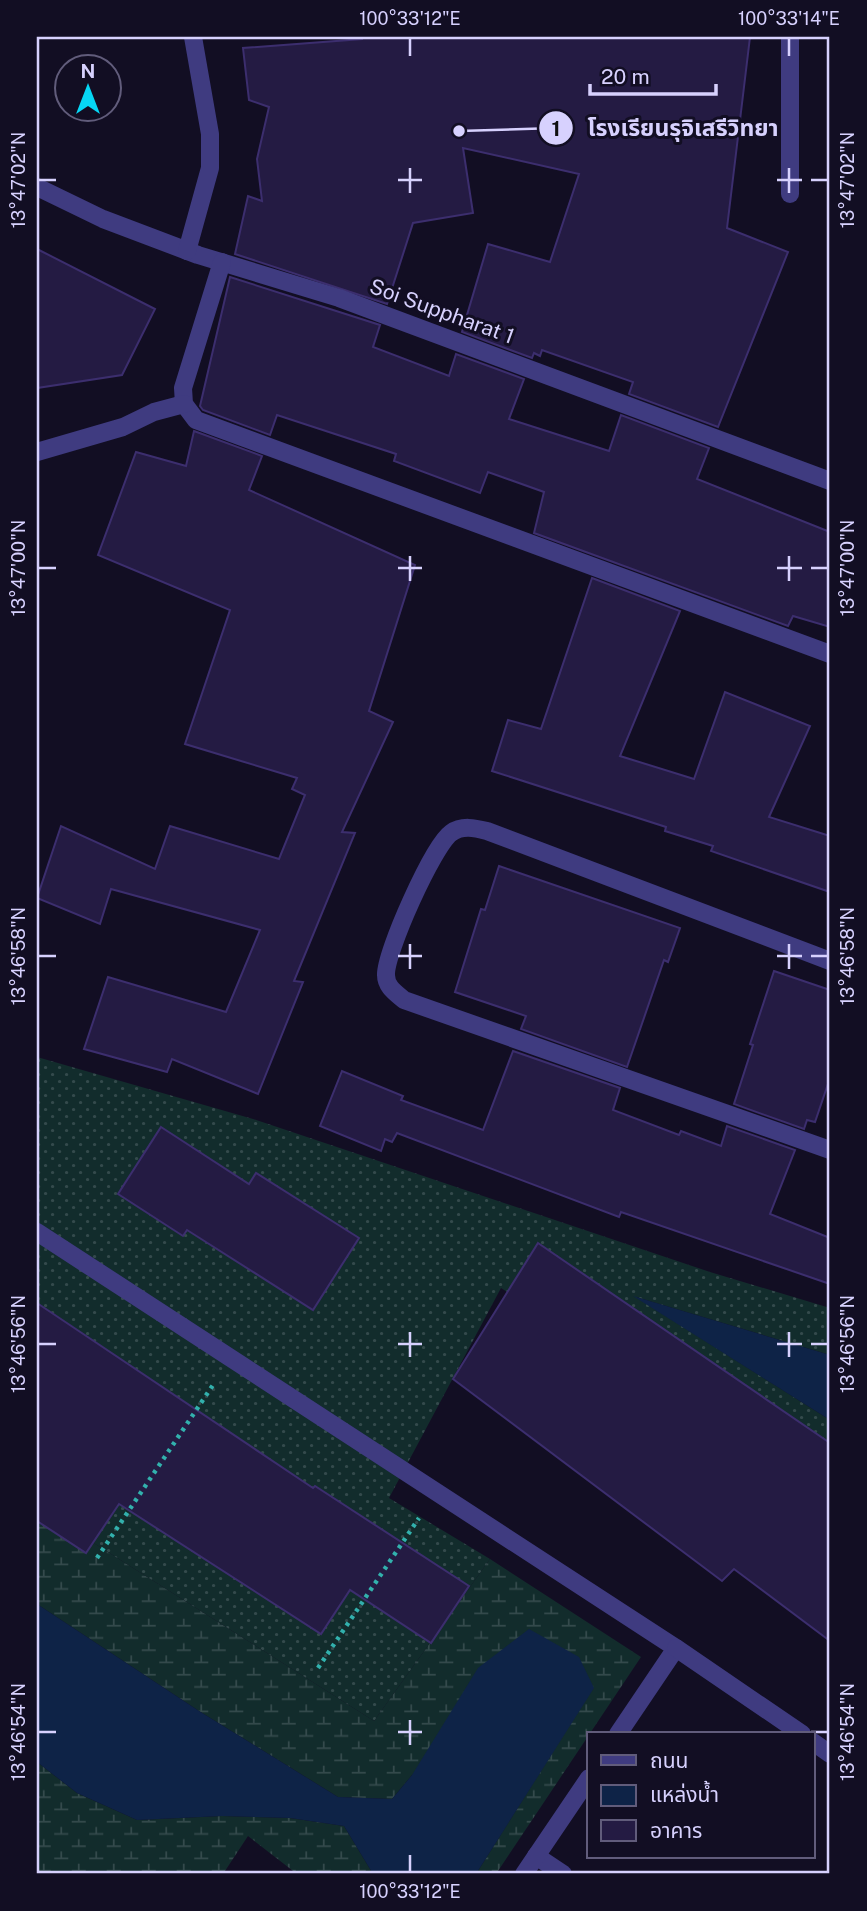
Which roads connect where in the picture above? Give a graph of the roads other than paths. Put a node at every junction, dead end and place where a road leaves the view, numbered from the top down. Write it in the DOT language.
graph roads {
  1 [pos="193,37"];
  2 [pos="790,37"];
  3 [pos="37,187"];
  4 [pos="790,194"];
  5 [pos="187,251"];
  6 [pos="222,262"];
  7 [pos="184,404"];
  8 [pos="37,452"];
  9 [pos="830,481"];
  10 [pos="830,654"];
  11 [pos="830,961"];
  12 [pos="830,1150"];
  13 [pos="37,1233"];
  14 [pos="676,1648"];
  15 [pos="619,1732"];
  16 [pos="799,1732"];
  17 [pos="814,1743"];
  18 [pos="830,1754"];
  19 [pos="587,1781"];
  20 [pos="536,1856"];
  21 [pos="524,1874"];
  22 [pos="563,1874"];
  1 -- 5 [label="street"];
  2 -- 4 [label="street"];
  3 -- 5 [label="street, Soi Suppharat 1"];
  5 -- 6 [label="street, Soi Suppharat 1"];
  6 -- 7 [label="street"];
  6 -- 9 [label="street, Soi Suppharat 1"];
  7 -- 8 [label="street"];
  7 -- 10 [label="street"];
  11 -- 12 [label="street"];
  13 -- 14 [label="street"];
  14 -- 15 [label="street"];
  14 -- 16 [label="street"];
  17 -- 18 [label="street"];
  19 -- 20 [label="street"];
  20 -- 21 [label="street"];
  20 -- 22 [label="street"];
}
